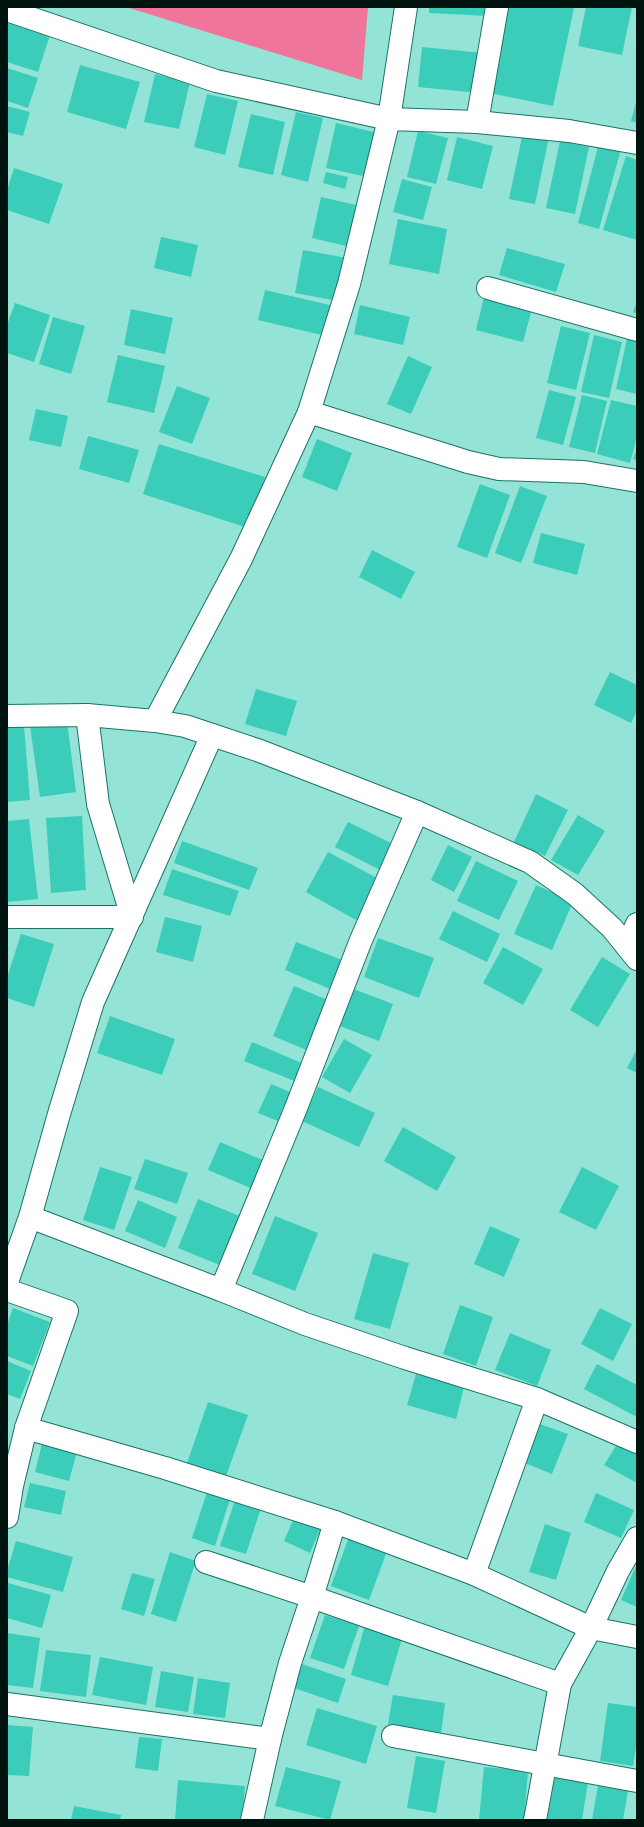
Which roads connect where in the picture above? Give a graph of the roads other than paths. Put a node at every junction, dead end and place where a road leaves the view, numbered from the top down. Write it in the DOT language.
graph roads {
  1 [pos="406,7"];
  2 [pos="497,7"];
  3 [pos="7,10"];
  4 [pos="389,119"];
  5 [pos="477,122"];
  6 [pos="637,143"];
  7 [pos="488,288"];
  8 [pos="637,330"];
  9 [pos="309,412"];
  10 [pos="637,481"];
  11 [pos="159,714"];
  12 [pos="87,715"];
  13 [pos="7,716"];
  14 [pos="212,735"];
  15 [pos="417,812"];
  16 [pos="132,916"];
  17 [pos="7,917"];
  18 [pos="637,924"];
  19 [pos="632,953"];
  20 [pos="30,1217"];
  21 [pos="7,1282"];
  22 [pos="7,1290"];
  23 [pos="221,1290"];
  24 [pos="537,1399"];
  25 [pos="26,1428"];
  26 [pos="637,1442"];
  27 [pos="7,1517"];
  28 [pos="335,1522"];
  29 [pos="637,1538"];
  30 [pos="206,1562"];
  31 [pos="474,1574"];
  32 [pos="312,1597"];
  33 [pos="591,1628"];
  34 [pos="637,1637"];
  35 [pos="560,1684"];
  36 [pos="7,1704"];
  37 [pos="393,1736"];
  38 [pos="270,1739"];
  39 [pos="544,1764"];
  40 [pos="637,1781"];
  41 [pos="252,1820"];
  42 [pos="535,1820"];
  1 -- 4 [label="street"];
  2 -- 5 [label="street"];
  3 -- 4 [label="street"];
  4 -- 5 [label="street"];
  4 -- 9 [label="street"];
  5 -- 6 [label="street"];
  7 -- 8 [label="street"];
  9 -- 10 [label="street"];
  9 -- 11 [label="street"];
  11 -- 12 [label="street"];
  11 -- 14 [label="street"];
  12 -- 13 [label="street"];
  12 -- 16 [label="street"];
  14 -- 15 [label="street"];
  14 -- 16 [label="street"];
  15 -- 19 [label="street"];
  15 -- 23 [label="street"];
  16 -- 17 [label="street"];
  16 -- 20 [label="street"];
  18 -- 19 [label="street"];
  20 -- 21 [label="street"];
  20 -- 23 [label="street"];
  22 -- 25 [label="street"];
  23 -- 24 [label="street"];
  24 -- 26 [label="street"];
  24 -- 31 [label="street"];
  25 -- 27 [label="street"];
  25 -- 28 [label="street"];
  28 -- 31 [label="street"];
  28 -- 32 [label="street"];
  29 -- 33 [label="street"];
  30 -- 32 [label="street"];
  31 -- 33 [label="street"];
  32 -- 35 [label="street"];
  32 -- 38 [label="street"];
  33 -- 34 [label="street"];
  33 -- 35 [label="street"];
  35 -- 39 [label="street"];
  36 -- 38 [label="street"];
  37 -- 39 [label="street"];
  38 -- 41 [label="street"];
  39 -- 40 [label="street"];
  39 -- 42 [label="street"];
}
